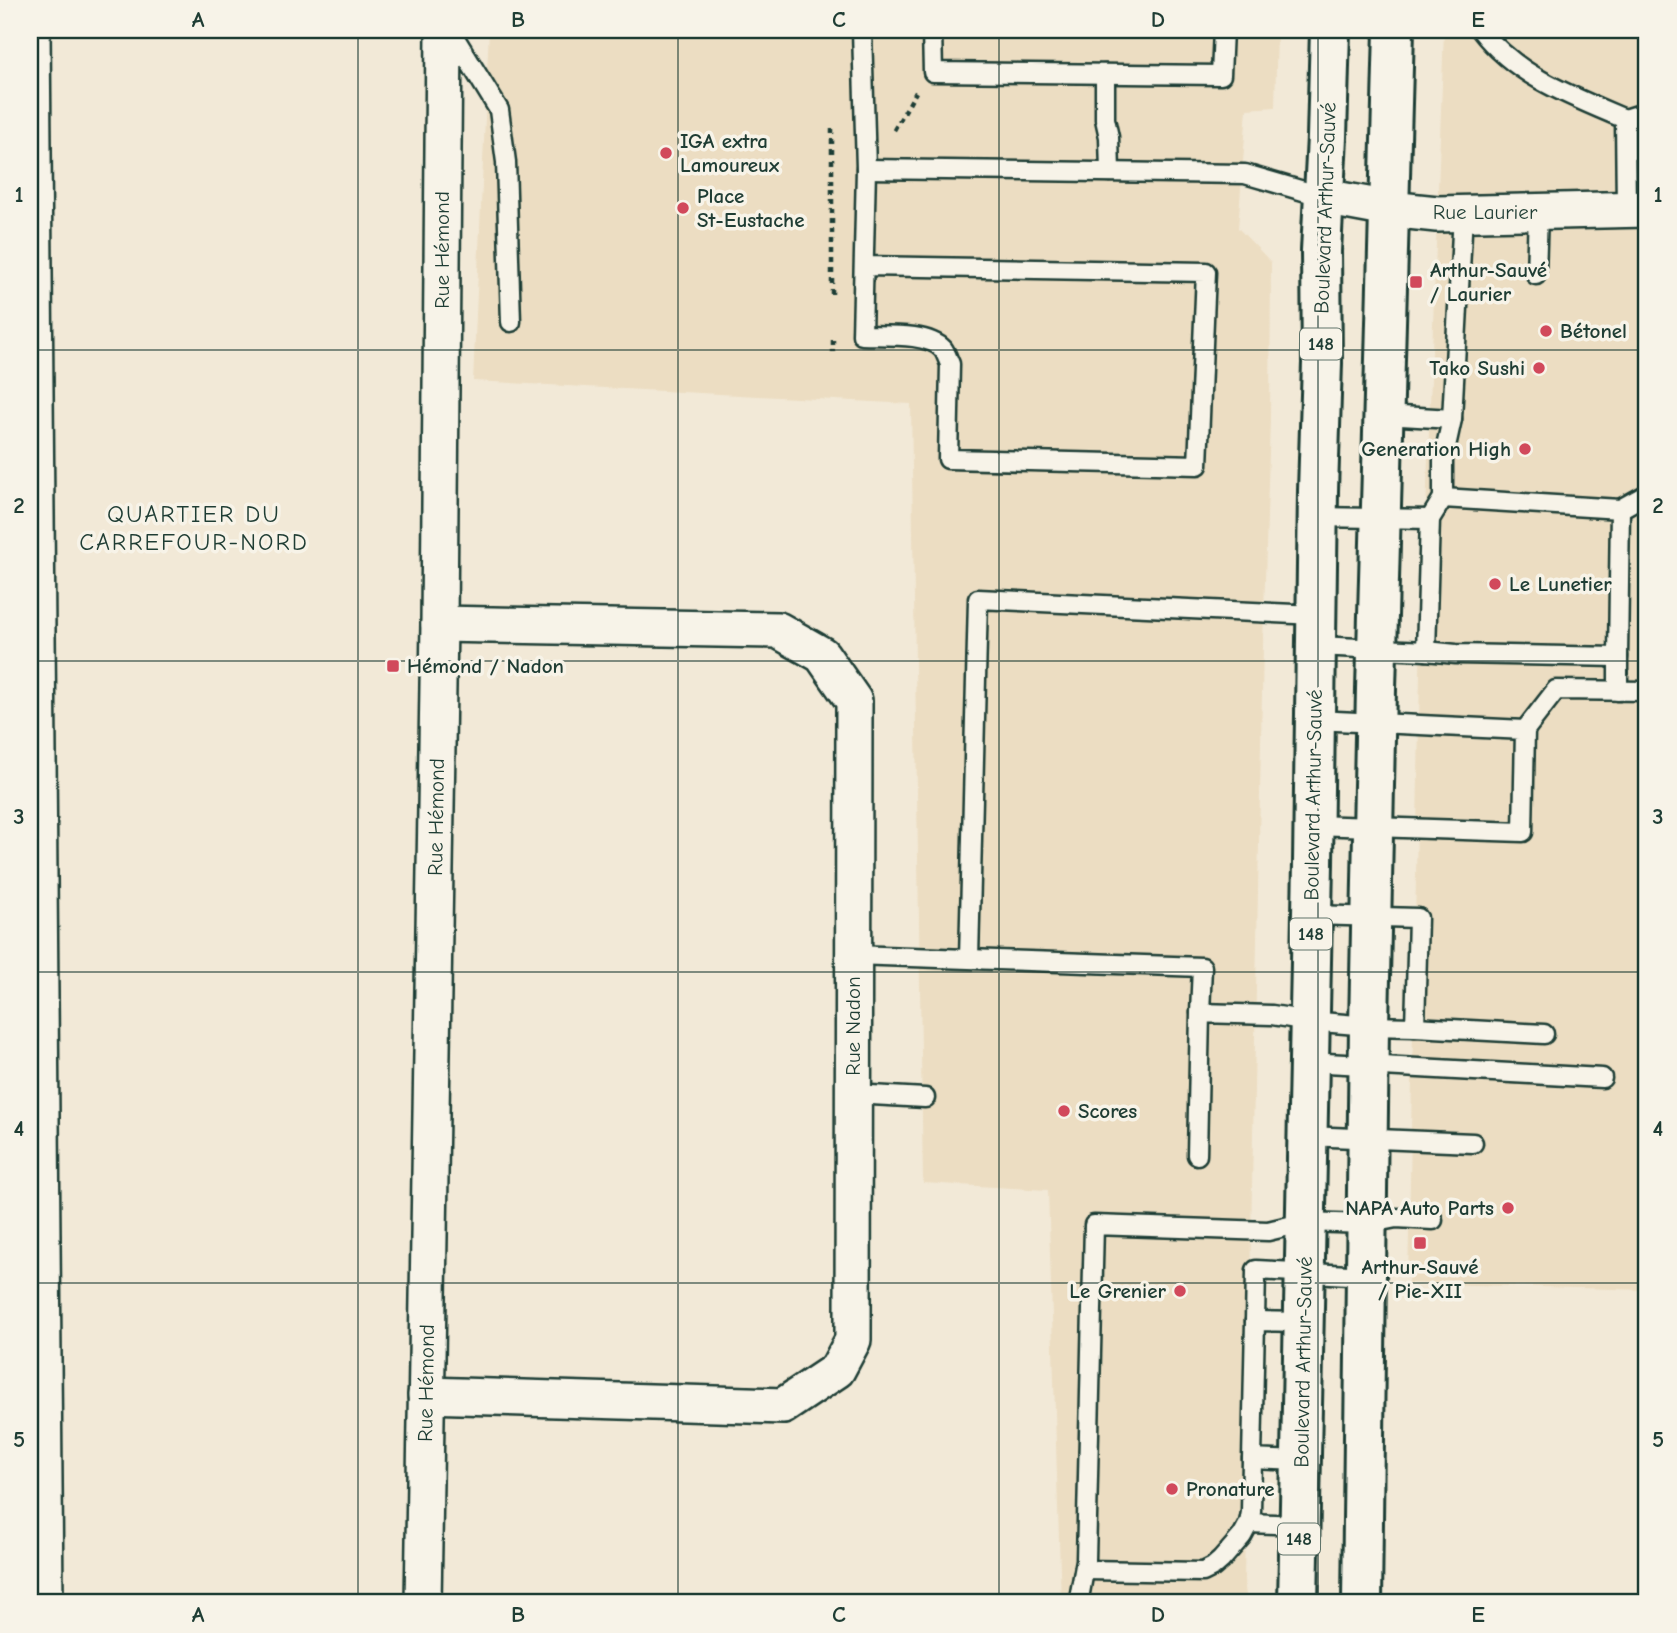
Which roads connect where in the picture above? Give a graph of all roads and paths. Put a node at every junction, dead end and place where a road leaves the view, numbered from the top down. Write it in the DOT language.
graph roads {
  1 [pos="32,30"];
  2 [pos="444,30"];
  3 [pos="450,30"];
  4 [pos="862,30"];
  5 [pos="932,30"];
  6 [pos="1223,30"];
  7 [pos="1330,30"];
  8 [pos="1394,30"];
  9 [pos="1481,30"];
  10 [pos="1105,74"];
  11 [pos="920,84"];
  12 [pos="1647,112"];
  13 [pos="1625,119"];
  14 [pos="832,129"];
  15 [pos="894,130"];
  16 [pos="866,169"];
  17 [pos="1110,172"];
  18 [pos="1324,197"];
  19 [pos="1389,209"];
  20 [pos="1637,209"];
  21 [pos="1538,212"];
  22 [pos="1463,214"];
  23 [pos="864,266"];
  24 [pos="1536,275"];
  25 [pos="832,305"];
  26 [pos="511,322"];
  27 [pos="833,333"];
  28 [pos="833,352"];
  29 [pos="1384,415"];
  30 [pos="1452,419"];
  31 [pos="1647,494"];
  32 [pos="1443,498"];
  33 [pos="1620,509"];
  34 [pos="1318,517"];
  35 [pos="1381,518"];
  36 [pos="1430,519"];
  37 [pos="439,624"];
  38 [pos="1316,630"];
  39 [pos="1377,649"];
  40 [pos="1426,651"];
  41 [pos="1619,657"];
  42 [pos="1618,691"];
  43 [pos="1647,691"];
  44 [pos="1315,720"];
  45 [pos="1375,723"];
  46 [pos="1525,730"];
  47 [pos="1313,825"];
  48 [pos="1374,827"];
  49 [pos="1311,915"];
  50 [pos="1372,917"];
  51 [pos="853,955"];
  52 [pos="969,958"];
  53 [pos="1200,1013"];
  54 [pos="1309,1021"];
  55 [pos="1369,1026"];
  56 [pos="1415,1027"];
  57 [pos="1544,1034"];
  58 [pos="1308,1062"];
  59 [pos="1369,1065"];
  60 [pos="1602,1078"];
  61 [pos="853,1094"];
  62 [pos="925,1098"];
  63 [pos="1307,1136"];
  64 [pos="1368,1139"];
  65 [pos="1473,1143"];
  66 [pos="1197,1155"];
  67 [pos="1433,1220"];
  68 [pos="1306,1222"];
  69 [pos="1366,1224"];
  70 [pos="1304,1273"];
  71 [pos="1367,1276"];
  72 [pos="1255,1321"];
  73 [pos="1303,1322"];
  74 [pos="426,1395"];
  75 [pos="1252,1460"];
  76 [pos="1301,1461"];
  77 [pos="1249,1523"];
  78 [pos="1299,1525"];
  79 [pos="1085,1570"];
  80 [pos="1077,1602"];
  81 [pos="45,1603"];
  82 [pos="423,1603"];
  83 [pos="1298,1603"];
  84 [pos="1362,1603"];
  1 -- 81 [label="street"];
  2 -- 37 [label="street, Rue Hémond"];
  3 -- 26 [label="lane"];
  4 -- 16 [label="lane"];
  5 -- 10 [label="lane"];
  6 -- 10 [label="lane"];
  7 -- 18 [label="main road, Boulevard Arthur-Sauvé / 148"];
  8 -- 19 [label="main road"];
  9 -- 13 [label="lane"];
  10 -- 17 [label="lane"];
  11 -- 15 [label="path"];
  12 -- 13 [label="lane"];
  13 -- 20 [label="lane"];
  14 -- 25 [label="path"];
  16 -- 17 [label="lane"];
  16 -- 23 [label="lane"];
  17 -- 18 [label="lane"];
  18 -- 19 [label="street, Rue Laurier"];
  18 -- 34 [label="main road, Boulevard Arthur-Sauvé / 148"];
  19 -- 22 [label="street, Rue Laurier"];
  19 -- 29 [label="main road"];
  20 -- 21 [label="street, Rue Laurier"];
  21 -- 22 [label="street, Rue Laurier"];
  21 -- 24 [label="lane"];
  22 -- 30 [label="lane"];
  23 -- 23 [label="lane"];
  27 -- 28 [label="path"];
  29 -- 30 [label="lane"];
  29 -- 35 [label="main road"];
  30 -- 32 [label="lane"];
  31 -- 33 [label="lane"];
  32 -- 33 [label="lane"];
  32 -- 36 [label="lane"];
  33 -- 41 [label="lane"];
  34 -- 35 [label="lane"];
  34 -- 38 [label="main road, Boulevard Arthur-Sauvé / 148"];
  35 -- 36 [label="lane"];
  35 -- 39 [label="main road"];
  36 -- 40 [label="lane"];
  37 -- 51 [label="street, Rue Nadon"];
  37 -- 74 [label="street, Rue Hémond"];
  38 -- 39 [label="lane"];
  38 -- 44 [label="main road, Boulevard Arthur-Sauvé / 148"];
  38 -- 52 [label="lane"];
  39 -- 40 [label="lane"];
  39 -- 45 [label="main road"];
  40 -- 41 [label="lane"];
  41 -- 42 [label="lane"];
  42 -- 43 [label="lane"];
  42 -- 46 [label="lane"];
  44 -- 45 [label="lane"];
  44 -- 47 [label="main road, Boulevard Arthur-Sauvé / 148"];
  45 -- 46 [label="lane"];
  45 -- 48 [label="main road"];
  46 -- 48 [label="lane"];
  47 -- 48 [label="lane"];
  47 -- 49 [label="main road, Boulevard Arthur-Sauvé / 148"];
  48 -- 50 [label="main road"];
  49 -- 50 [label="lane"];
  49 -- 54 [label="main road, Boulevard Arthur-Sauvé / 148"];
  50 -- 55 [label="main road"];
  50 -- 56 [label="lane"];
  51 -- 52 [label="lane"];
  51 -- 61 [label="street, Rue Nadon"];
  52 -- 53 [label="lane"];
  53 -- 54 [label="lane"];
  53 -- 66 [label="lane"];
  54 -- 55 [label="lane"];
  54 -- 58 [label="main road, Boulevard Arthur-Sauvé / 148"];
  55 -- 56 [label="lane"];
  55 -- 59 [label="main road"];
  56 -- 57 [label="lane"];
  58 -- 59 [label="lane"];
  58 -- 63 [label="main road, Boulevard Arthur-Sauvé / 148"];
  59 -- 60 [label="lane"];
  59 -- 64 [label="main road"];
  61 -- 62 [label="lane"];
  61 -- 74 [label="street, Rue Nadon"];
  63 -- 64 [label="lane"];
  63 -- 68 [label="main road, Boulevard Arthur-Sauvé / 148"];
  64 -- 65 [label="lane"];
  64 -- 69 [label="main road"];
  67 -- 69 [label="lane"];
  68 -- 69 [label="lane"];
  68 -- 70 [label="main road, Boulevard Arthur-Sauvé / 148"];
  68 -- 79 [label="lane"];
  69 -- 71 [label="main road"];
  70 -- 71 [label="lane"];
  70 -- 72 [label="lane"];
  70 -- 73 [label="main road, Boulevard Arthur-Sauvé / 148"];
  71 -- 84 [label="main road"];
  72 -- 73 [label="lane"];
  72 -- 75 [label="lane"];
  73 -- 76 [label="main road, Boulevard Arthur-Sauvé / 148"];
  74 -- 82 [label="street, Rue Hémond"];
  75 -- 76 [label="lane"];
  75 -- 77 [label="lane"];
  76 -- 78 [label="main road, Boulevard Arthur-Sauvé / 148"];
  77 -- 78 [label="lane"];
  77 -- 79 [label="lane"];
  78 -- 83 [label="main road, Boulevard Arthur-Sauvé / 148"];
  79 -- 80 [label="lane"];
}
